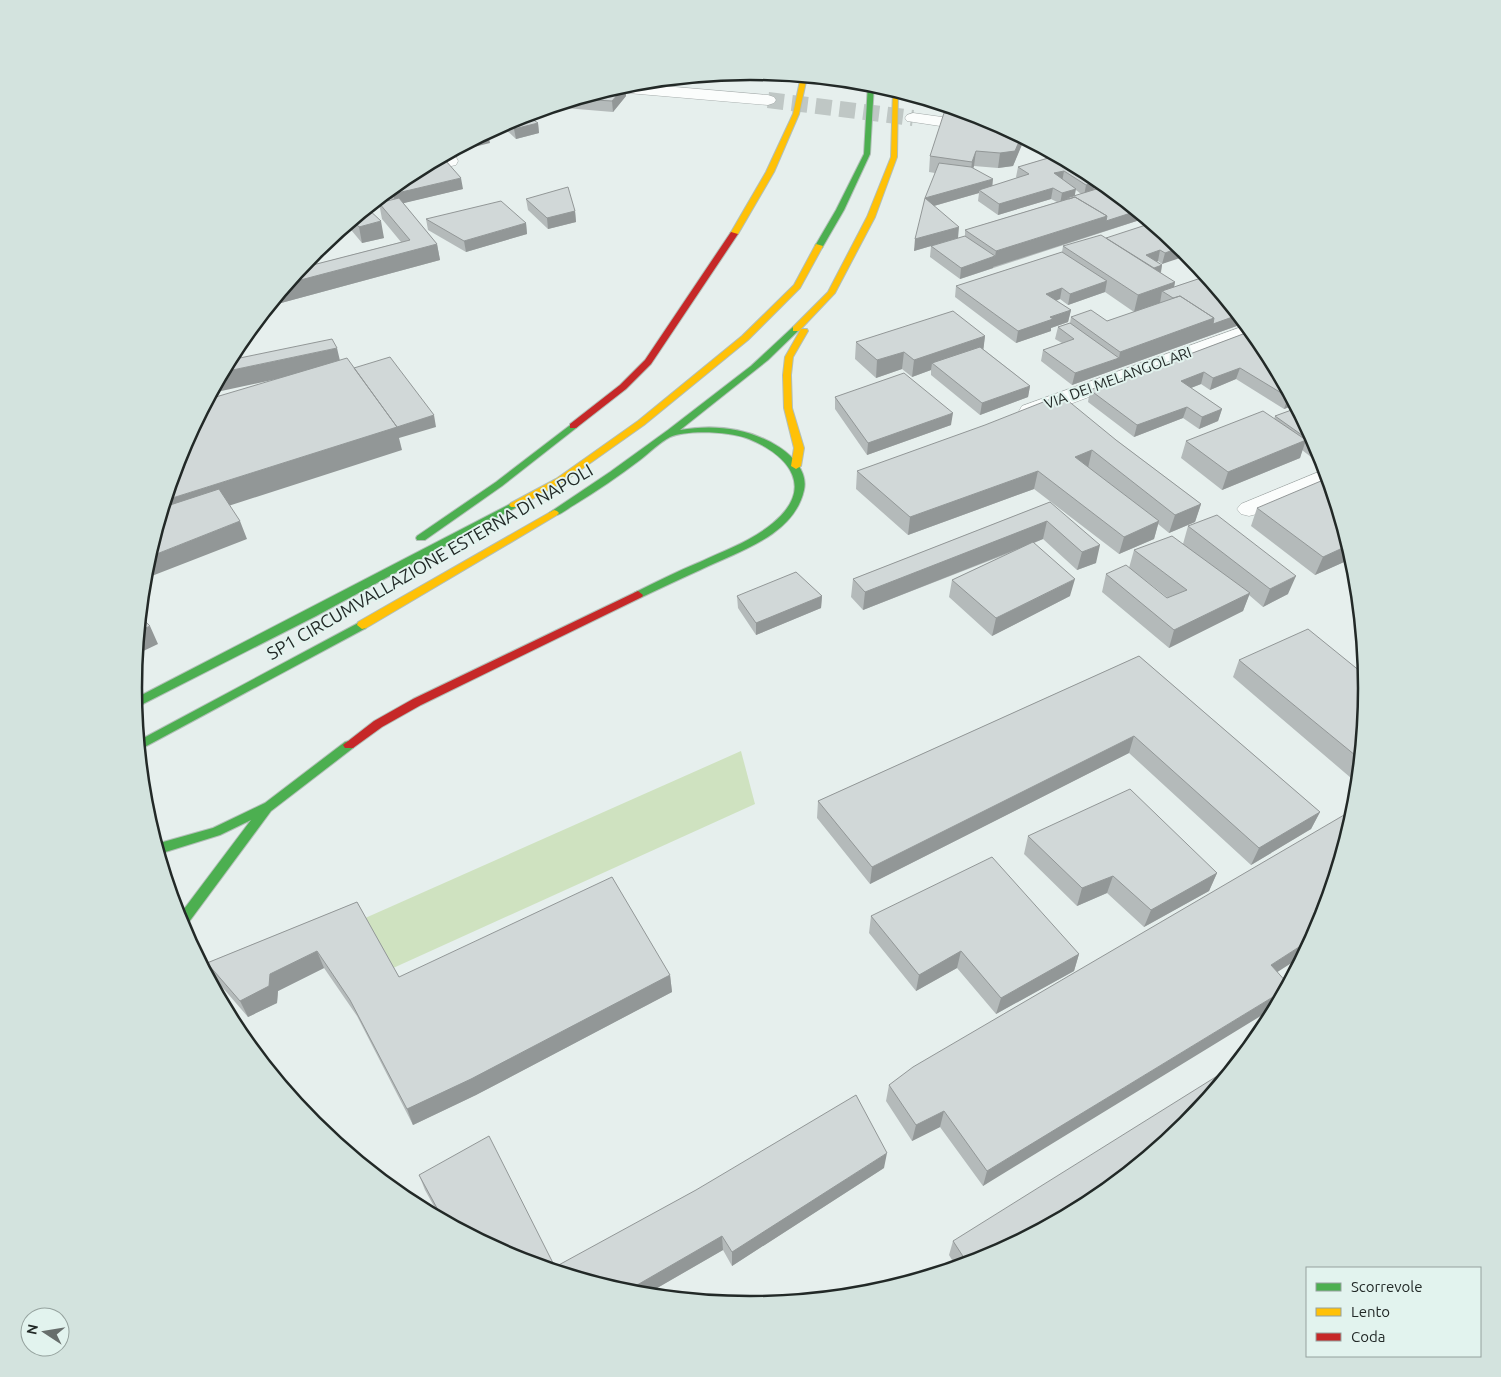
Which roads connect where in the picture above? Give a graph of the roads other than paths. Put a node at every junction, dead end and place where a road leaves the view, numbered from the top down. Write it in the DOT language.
graph roads {
  1 [pos="803,82"];
  2 [pos="643,90"];
  3 [pos="870,92"];
  4 [pos="896,98"];
  5 [pos="768,100"];
  6 [pos="912,118"];
  7 [pos="989,129"];
  8 [pos="450,161"];
  9 [pos="446,162"];
  10 [pos="811,313"];
  11 [pos="1244,333"];
  12 [pos="1011,417"];
  13 [pos="669,434"];
  14 [pos="796,466"];
  15 [pos="1321,478"];
  16 [pos="1249,509"];
  17 [pos="312,613"];
  18 [pos="142,700"];
  19 [pos="145,743"];
  20 [pos="269,806"];
  21 [pos="163,847"];
  22 [pos="186,916"];
  1 -- 17 [label="highway"];
  2 -- 5 [label="street"];
  3 -- 17 [label="highway, SP1 CIRCUMVALLAZIONE ESTERNA DI NAPOLI"];
  4 -- 10 [label="highway, SP1 CIRCUMVALLAZIONE ESTERNA DI NAPOLI"];
  6 -- 7 [label="street"];
  8 -- 9 [label="street"];
  10 -- 13 [label="highway, SP1 CIRCUMVALLAZIONE ESTERNA DI NAPOLI"];
  10 -- 14 [label="highway"];
  11 -- 12 [label="street, VIA DEI MELANGOLARI"];
  13 -- 14 [label="highway"];
  13 -- 19 [label="highway, SP1 CIRCUMVALLAZIONE ESTERNA DI NAPOLI"];
  14 -- 20 [label="highway"];
  15 -- 16 [label="street"];
  17 -- 18 [label="highway, SP1 CIRCUMVALLAZIONE ESTERNA DI NAPOLI"];
  20 -- 21 [label="highway"];
  20 -- 22 [label="highway"];
}
